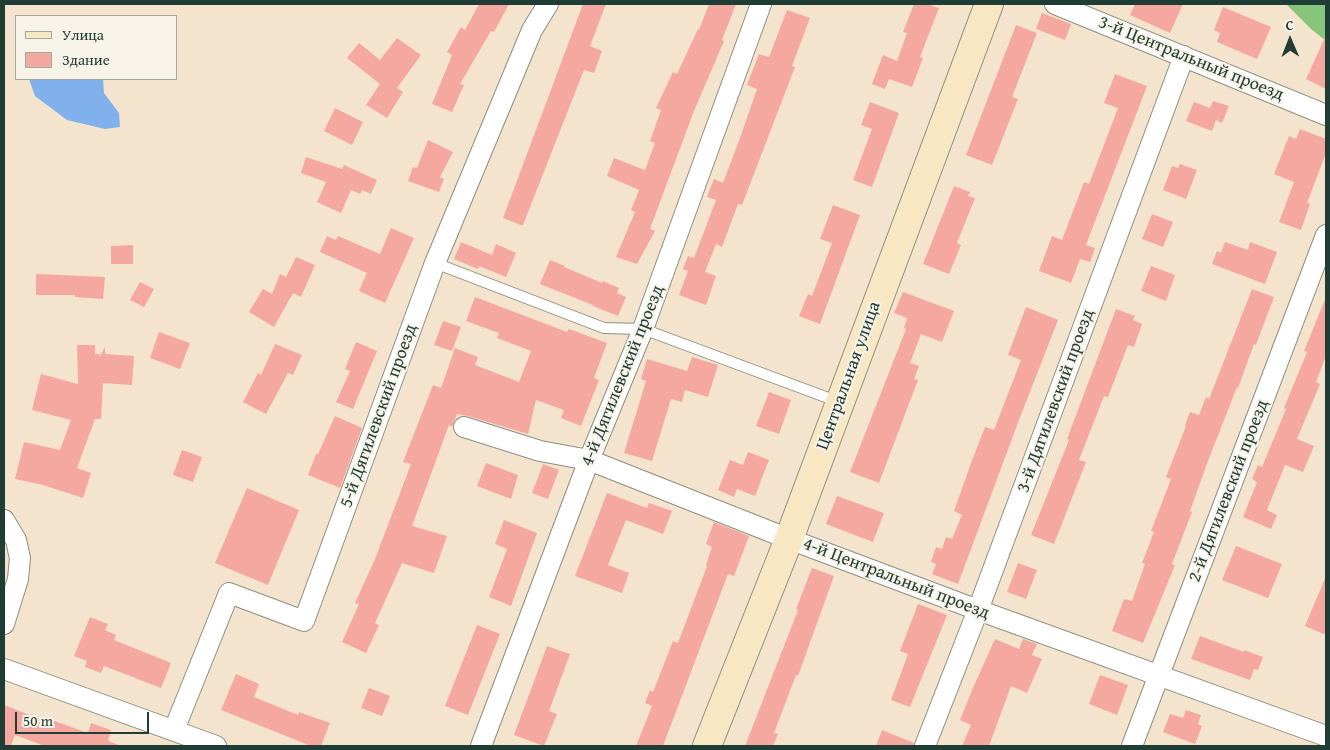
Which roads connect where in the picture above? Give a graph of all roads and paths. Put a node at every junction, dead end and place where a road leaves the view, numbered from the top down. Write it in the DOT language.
graph roads {
  1 [pos="548,4"];
  2 [pos="761,4"];
  3 [pos="989,4"];
  4 [pos="1055,4"];
  5 [pos="1184,56"];
  6 [pos="1326,115"];
  7 [pos="1326,235"];
  8 [pos="435,263"];
  9 [pos="643,329"];
  10 [pos="839,402"];
  11 [pos="464,427"];
  12 [pos="589,460"];
  13 [pos="4,520"];
  14 [pos="789,539"];
  15 [pos="978,610"];
  16 [pos="4,624"];
  17 [pos="4,669"];
  18 [pos="1158,676"];
  19 [pos="174,736"];
  20 [pos="1326,736"];
  21 [pos="216,746"];
  22 [pos="481,746"];
  23 [pos="706,746"];
  24 [pos="926,746"];
  25 [pos="1132,746"];
  1 -- 8 [label="street, 5-й Дягилевский проезд"];
  2 -- 9 [label="street, 4-й Дягилевский проезд"];
  3 -- 10 [label="street, Центральная улица"];
  4 -- 5 [label="street, 3-й Центральный проезд"];
  5 -- 6 [label="street, 3-й Центральный проезд"];
  5 -- 15 [label="street, 3-й Дягилевский проезд"];
  7 -- 18 [label="street, 2-й Дягилевский проезд"];
  8 -- 9 [label="lane"];
  8 -- 19 [label="street, 5-й Дягилевский проезд"];
  9 -- 10 [label="lane"];
  9 -- 12 [label="street, 4-й Дягилевский проезд"];
  10 -- 14 [label="street, Центральная улица"];
  11 -- 12 [label="street, 4-й Центральный проезд"];
  12 -- 14 [label="street, 4-й Центральный проезд"];
  12 -- 22 [label="street, 4-й Дягилевский проезд"];
  13 -- 16 [label="street"];
  14 -- 15 [label="street, 4-й Центральный проезд"];
  14 -- 23 [label="street, Центральная улица"];
  15 -- 18 [label="street, 4-й Центральный проезд"];
  15 -- 24 [label="street, 3-й Дягилевский проезд"];
  17 -- 19 [label="street"];
  18 -- 20 [label="street, 4-й Центральный проезд"];
  18 -- 25 [label="street, 2-й Дягилевский проезд"];
  19 -- 21 [label="street"];
}
